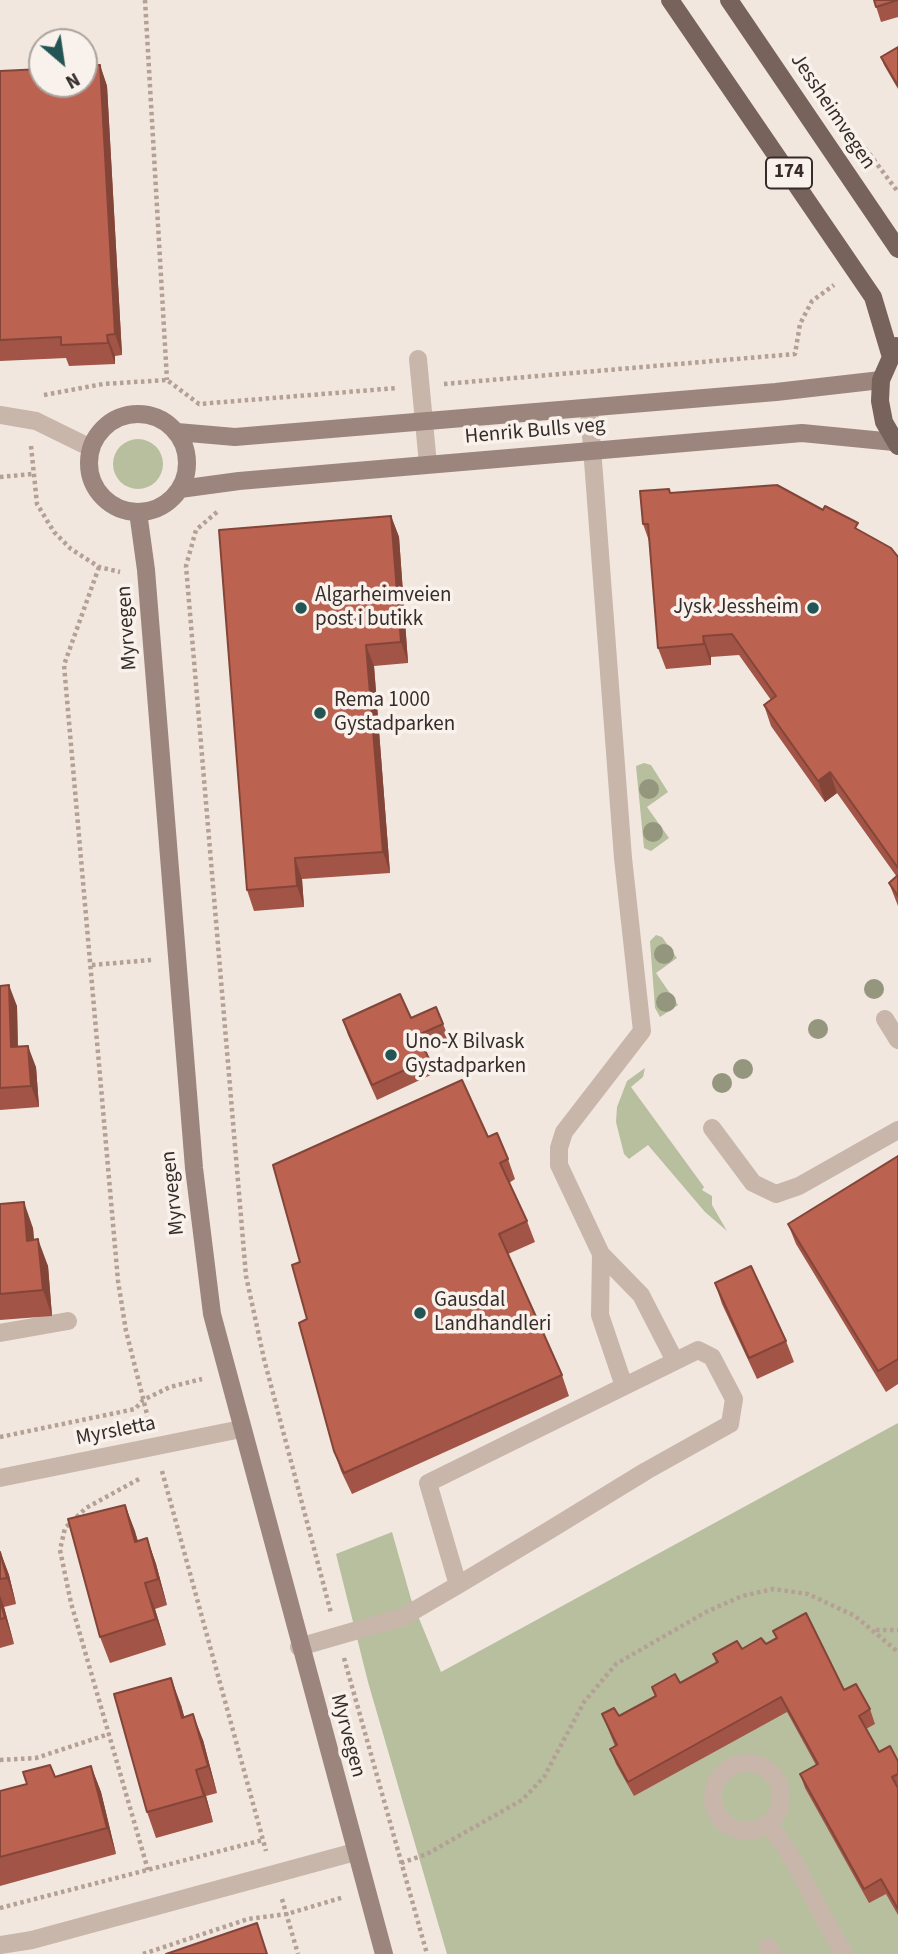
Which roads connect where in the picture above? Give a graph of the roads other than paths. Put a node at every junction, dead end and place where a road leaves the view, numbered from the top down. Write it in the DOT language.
graph roads {
  1 [pos="670,0"];
  2 [pos="729,0"];
  3 [pos="898,249"];
  4 [pos="894,349"];
  5 [pos="418,359"];
  6 [pos="881,380"];
  7 [pos="589,408"];
  8 [pos="0,415"];
  9 [pos="424,421"];
  10 [pos="177,432"];
  11 [pos="896,444"];
  12 [pos="91,448"];
  13 [pos="594,450"];
  14 [pos="428,464"];
  15 [pos="180,489"];
  16 [pos="138,512"];
  17 [pos="885,1019"];
  18 [pos="898,1040"];
  19 [pos="712,1128"];
  20 [pos="898,1130"];
  21 [pos="601,1254"];
  22 [pos="68,1321"];
  23 [pos="0,1333"];
  24 [pos="675,1361"];
  25 [pos="624,1386"];
  26 [pos="241,1429"];
  27 [pos="0,1478"];
  28 [pos="457,1585"];
  29 [pos="299,1647"];
  30 [pos="769,1824"];
  31 [pos="355,1852"];
  32 [pos="0,1945"];
  33 [pos="384,1954"];
  34 [pos="844,1954"];
  1 -- 4 [label="main road, 174"];
  2 -- 3 [label="main road, Jessheimvegen / 174"];
  4 -- 6 [label="main road, 174"];
  5 -- 9 [label="street"];
  6 -- 7 [label="street, Henrik Bulls veg"];
  6 -- 11 [label="main road, 174"];
  7 -- 9 [label="street, Henrik Bulls veg"];
  7 -- 13 [label="street"];
  8 -- 12 [label="street"];
  9 -- 10 [label="street, Henrik Bulls veg"];
  9 -- 14 [label="street"];
  10 -- 12 [label="street"];
  10 -- 15 [label="street"];
  11 -- 13 [label="street, Henrik Bulls veg"];
  12 -- 16 [label="street"];
  13 -- 14 [label="street, Henrik Bulls veg"];
  13 -- 21 [label="street"];
  14 -- 15 [label="street, Henrik Bulls veg"];
  15 -- 16 [label="street"];
  16 -- 26 [label="street, Myrvegen"];
  17 -- 18 [label="street"];
  19 -- 20 [label="street"];
  21 -- 24 [label="street"];
  21 -- 25 [label="street"];
  22 -- 23 [label="street"];
  24 -- 25 [label="street"];
  24 -- 28 [label="street"];
  25 -- 28 [label="street"];
  26 -- 27 [label="street, Myrsletta"];
  26 -- 29 [label="street, Myrvegen"];
  28 -- 29 [label="street"];
  29 -- 31 [label="street, Myrvegen"];
  30 -- 34 [label="street"];
  31 -- 32 [label="street"];
  31 -- 33 [label="street, Myrvegen"];
}
